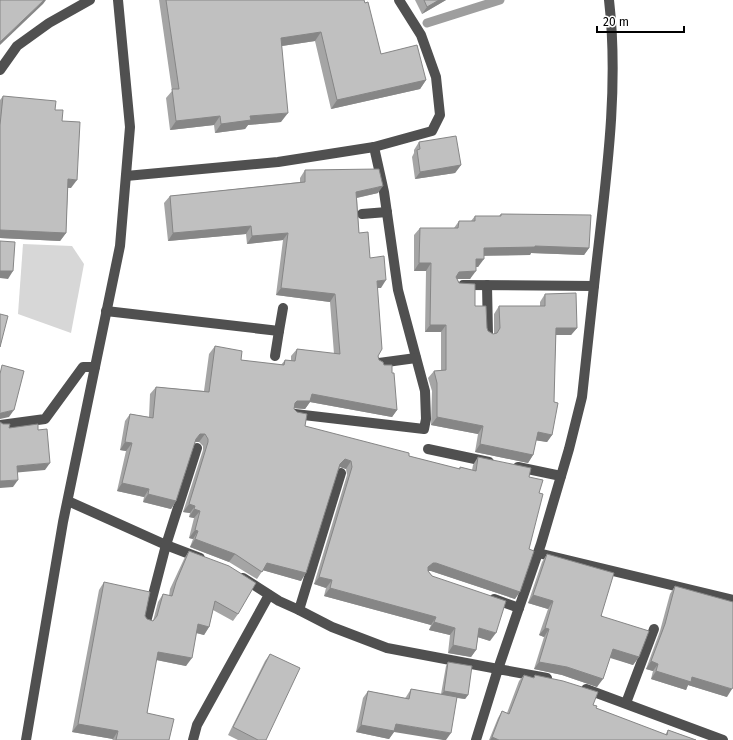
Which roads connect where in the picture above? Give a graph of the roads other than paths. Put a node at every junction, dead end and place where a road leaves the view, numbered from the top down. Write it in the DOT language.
graph roads {
  1 [pos="90,0"];
  2 [pos="118,0"];
  3 [pos="399,0"];
  4 [pos="609,0"];
  5 [pos="0,70"];
  6 [pos="374,148"];
  7 [pos="126,176"];
  8 [pos="387,212"];
  9 [pos="362,214"];
  10 [pos="457,285"];
  11 [pos="487,285"];
  12 [pos="594,286"];
  13 [pos="283,308"];
  14 [pos="106,311"];
  15 [pos="279,331"];
  16 [pos="488,335"];
  17 [pos="275,356"];
  18 [pos="416,358"];
  19 [pos="379,363"];
  20 [pos="95,367"];
  21 [pos="295,414"];
  22 [pos="0,425"];
  23 [pos="197,448"];
  24 [pos="428,449"];
  25 [pos="342,473"];
  26 [pos="561,476"];
  27 [pos="68,501"];
  28 [pos="166,545"];
  29 [pos="538,553"];
  30 [pos="206,560"];
  31 [pos="233,572"];
  32 [pos="269,595"];
  33 [pos="482,595"];
  34 [pos="733,600"];
  35 [pos="519,608"];
  36 [pos="299,610"];
  37 [pos="146,622"];
  38 [pos="654,629"];
  39 [pos="498,669"];
  40 [pos="560,681"];
  41 [pos="575,686"];
  42 [pos="626,703"];
  43 [pos="26,740"];
  44 [pos="193,740"];
  45 [pos="476,740"];
  46 [pos="722,740"];
  1 -- 5 [label="street"];
  2 -- 7 [label="street"];
  3 -- 6 [label="street"];
  4 -- 12 [label="street"];
  6 -- 7 [label="street"];
  6 -- 8 [label="street"];
  7 -- 14 [label="street"];
  8 -- 9 [label="street"];
  8 -- 18 [label="street"];
  10 -- 11 [label="street"];
  11 -- 12 [label="street"];
  11 -- 16 [label="street"];
  12 -- 26 [label="street"];
  13 -- 15 [label="street"];
  14 -- 15 [label="street"];
  14 -- 20 [label="street"];
  15 -- 17 [label="street"];
  18 -- 19 [label="street"];
  18 -- 21 [label="street"];
  20 -- 22 [label="street"];
  20 -- 27 [label="street"];
  23 -- 28 [label="street"];
  24 -- 26 [label="street"];
  25 -- 36 [label="street"];
  26 -- 29 [label="street"];
  27 -- 28 [label="street"];
  27 -- 43 [label="street"];
  28 -- 30 [label="street"];
  28 -- 37 [label="street"];
  29 -- 34 [label="street"];
  29 -- 35 [label="street"];
  31 -- 32 [label="street"];
  32 -- 36 [label="street"];
  32 -- 44 [label="street"];
  33 -- 35 [label="street"];
  35 -- 39 [label="street"];
  36 -- 39 [label="street"];
  38 -- 42 [label="street"];
  39 -- 40 [label="street"];
  39 -- 45 [label="street"];
  41 -- 42 [label="street"];
  42 -- 46 [label="street"];
}
